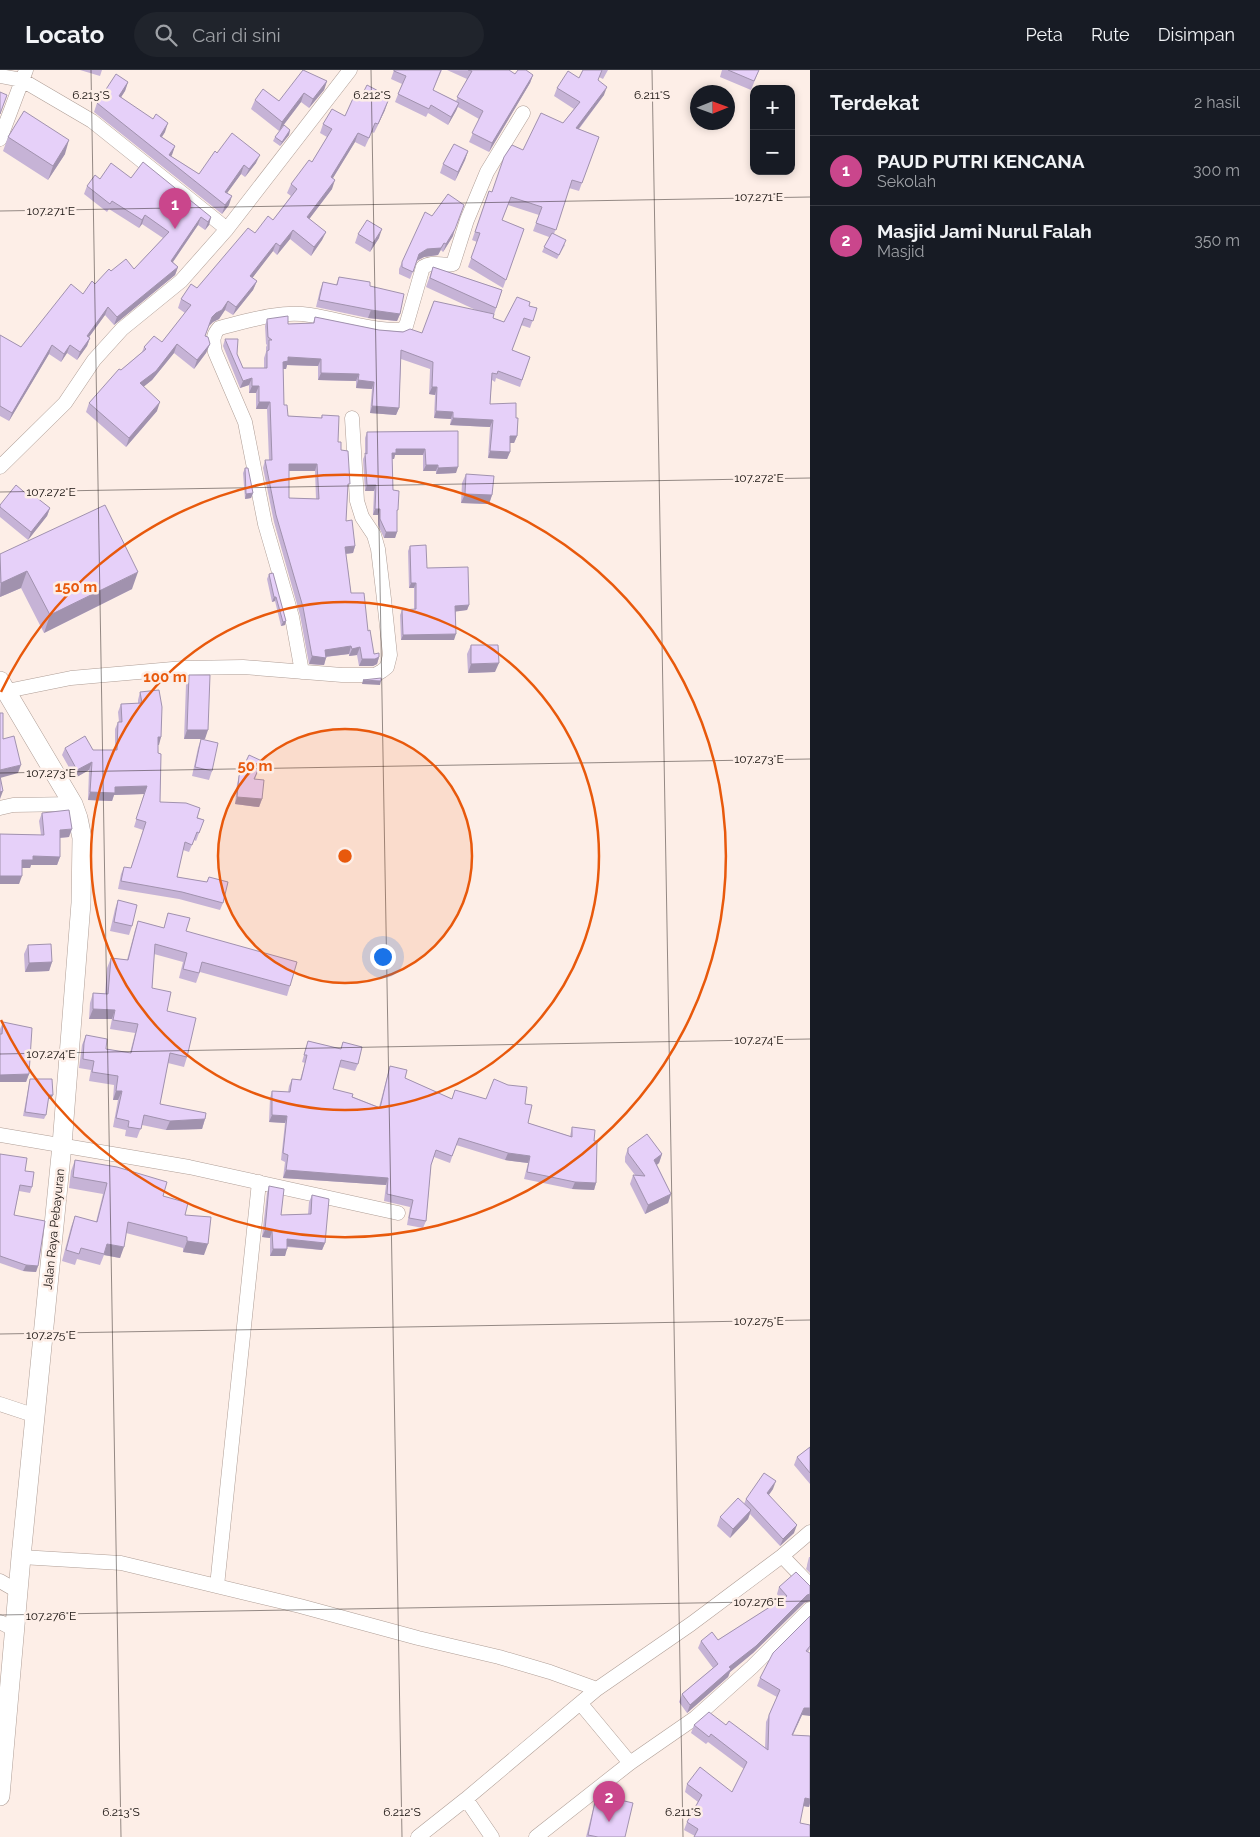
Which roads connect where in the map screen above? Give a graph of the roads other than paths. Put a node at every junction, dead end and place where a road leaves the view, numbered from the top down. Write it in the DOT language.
graph roads {
  1 [pos="350,70"];
  2 [pos="24,75"];
  3 [pos="0,76"];
  4 [pos="523,113"];
  5 [pos="0,139"];
  6 [pos="227,229"];
  7 [pos="352,418"];
  8 [pos="0,467"];
  9 [pos="302,672"];
  10 [pos="3,686"];
  11 [pos="73,804"];
  12 [pos="0,808"];
  13 [pos="0,1135"];
  14 [pos="62,1145"];
  15 [pos="259,1182"];
  16 [pos="398,1213"];
  17 [pos="0,1404"];
  18 [pos="36,1416"];
  19 [pos="810,1532"];
  20 [pos="782,1556"];
  21 [pos="21,1557"];
  22 [pos="0,1581"];
  23 [pos="810,1585"];
  24 [pos="217,1586"];
  25 [pos="19,1592"];
  26 [pos="810,1608"];
  27 [pos="8,1626"];
  28 [pos="597,1689"];
  29 [pos="581,1704"];
  30 [pos="630,1763"];
  31 [pos="0,1796"];
  32 [pos="466,1799"];
  33 [pos="418,1837"];
  34 [pos="492,1837"];
  35 [pos="536,1837"];
  1 -- 6 [label="street"];
  2 -- 3 [label="street"];
  2 -- 5 [label="street"];
  2 -- 6 [label="street"];
  4 -- 9 [label="street"];
  6 -- 8 [label="street"];
  7 -- 9 [label="street"];
  9 -- 10 [label="street"];
  10 -- 11 [label="main road, Jalan Raya Pebayuran"];
  11 -- 12 [label="street"];
  11 -- 14 [label="main road, Jalan Raya Pebayuran"];
  13 -- 14 [label="street"];
  14 -- 15 [label="street"];
  14 -- 18 [label="main road, Jalan Raya Pebayuran"];
  15 -- 16 [label="street"];
  15 -- 24 [label="street"];
  17 -- 18 [label="street"];
  18 -- 21 [label="main road, Jalan Raya Pebayuran"];
  19 -- 20 [label="street"];
  20 -- 23 [label="street"];
  20 -- 28 [label="street"];
  21 -- 24 [label="street"];
  21 -- 25 [label="main road, Jalan Raya Pebayuran"];
  22 -- 25 [label="street"];
  24 -- 28 [label="street"];
  25 -- 27 [label="main road, Jalan Raya Pebayuran"];
  26 -- 30 [label="street"];
  27 -- 31 [label="main road, Jalan Raya Pebayuran"];
  28 -- 29 [label="street"];
  29 -- 30 [label="street"];
  29 -- 32 [label="street"];
  30 -- 35 [label="street"];
  32 -- 33 [label="street"];
  32 -- 34 [label="street"];
}
